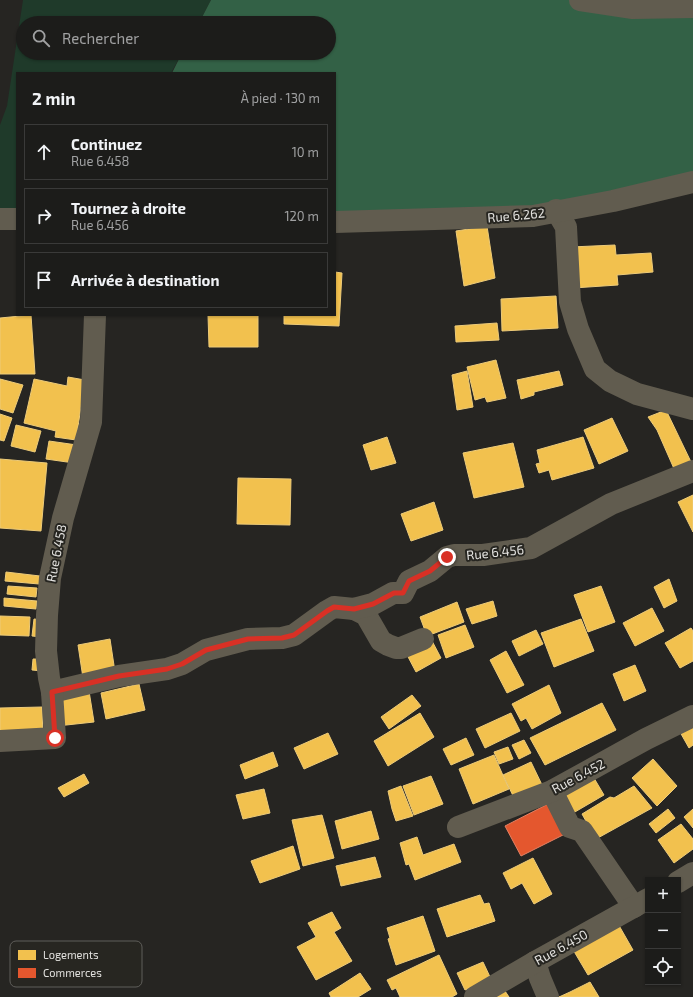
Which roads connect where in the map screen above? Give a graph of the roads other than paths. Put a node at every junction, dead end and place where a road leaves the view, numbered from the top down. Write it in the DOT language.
graph roads {
  1 [pos="580,0"];
  2 [pos="693,7"];
  3 [pos="693,182"];
  4 [pos="556,210"];
  5 [pos="0,219"];
  6 [pos="16,219"];
  7 [pos="336,222"];
  8 [pos="95,316"];
  9 [pos="693,409"];
  10 [pos="693,472"];
  11 [pos="354,609"];
  12 [pos="423,639"];
  13 [pos="52,692"];
  14 [pos="693,716"];
  15 [pos="0,741"];
  16 [pos="552,791"];
  17 [pos="458,827"];
  18 [pos="693,873"];
  19 [pos="681,880"];
  20 [pos="641,903"];
  21 [pos="535,962"];
  22 [pos="475,997"];
  23 [pos="548,997"];
  1 -- 2 [label="street"];
  3 -- 4 [label="street, Rue 6.262"];
  4 -- 7 [label="street, Rue 6.262"];
  4 -- 9 [label="street"];
  5 -- 6 [label="street"];
  8 -- 13 [label="street, Rue 6.458"];
  10 -- 11 [label="street, Rue 6.456"];
  11 -- 12 [label="street"];
  11 -- 13 [label="street, Rue 6.456"];
  13 -- 15 [label="street, Rue 6.458"];
  14 -- 16 [label="street, Rue 6.452"];
  16 -- 17 [label="street, Rue 6.452"];
  16 -- 20 [label="street"];
  18 -- 19 [label="street"];
  20 -- 21 [label="street, Rue 6.450"];
  21 -- 22 [label="street, Rue 6.450"];
  21 -- 23 [label="street"];
}
